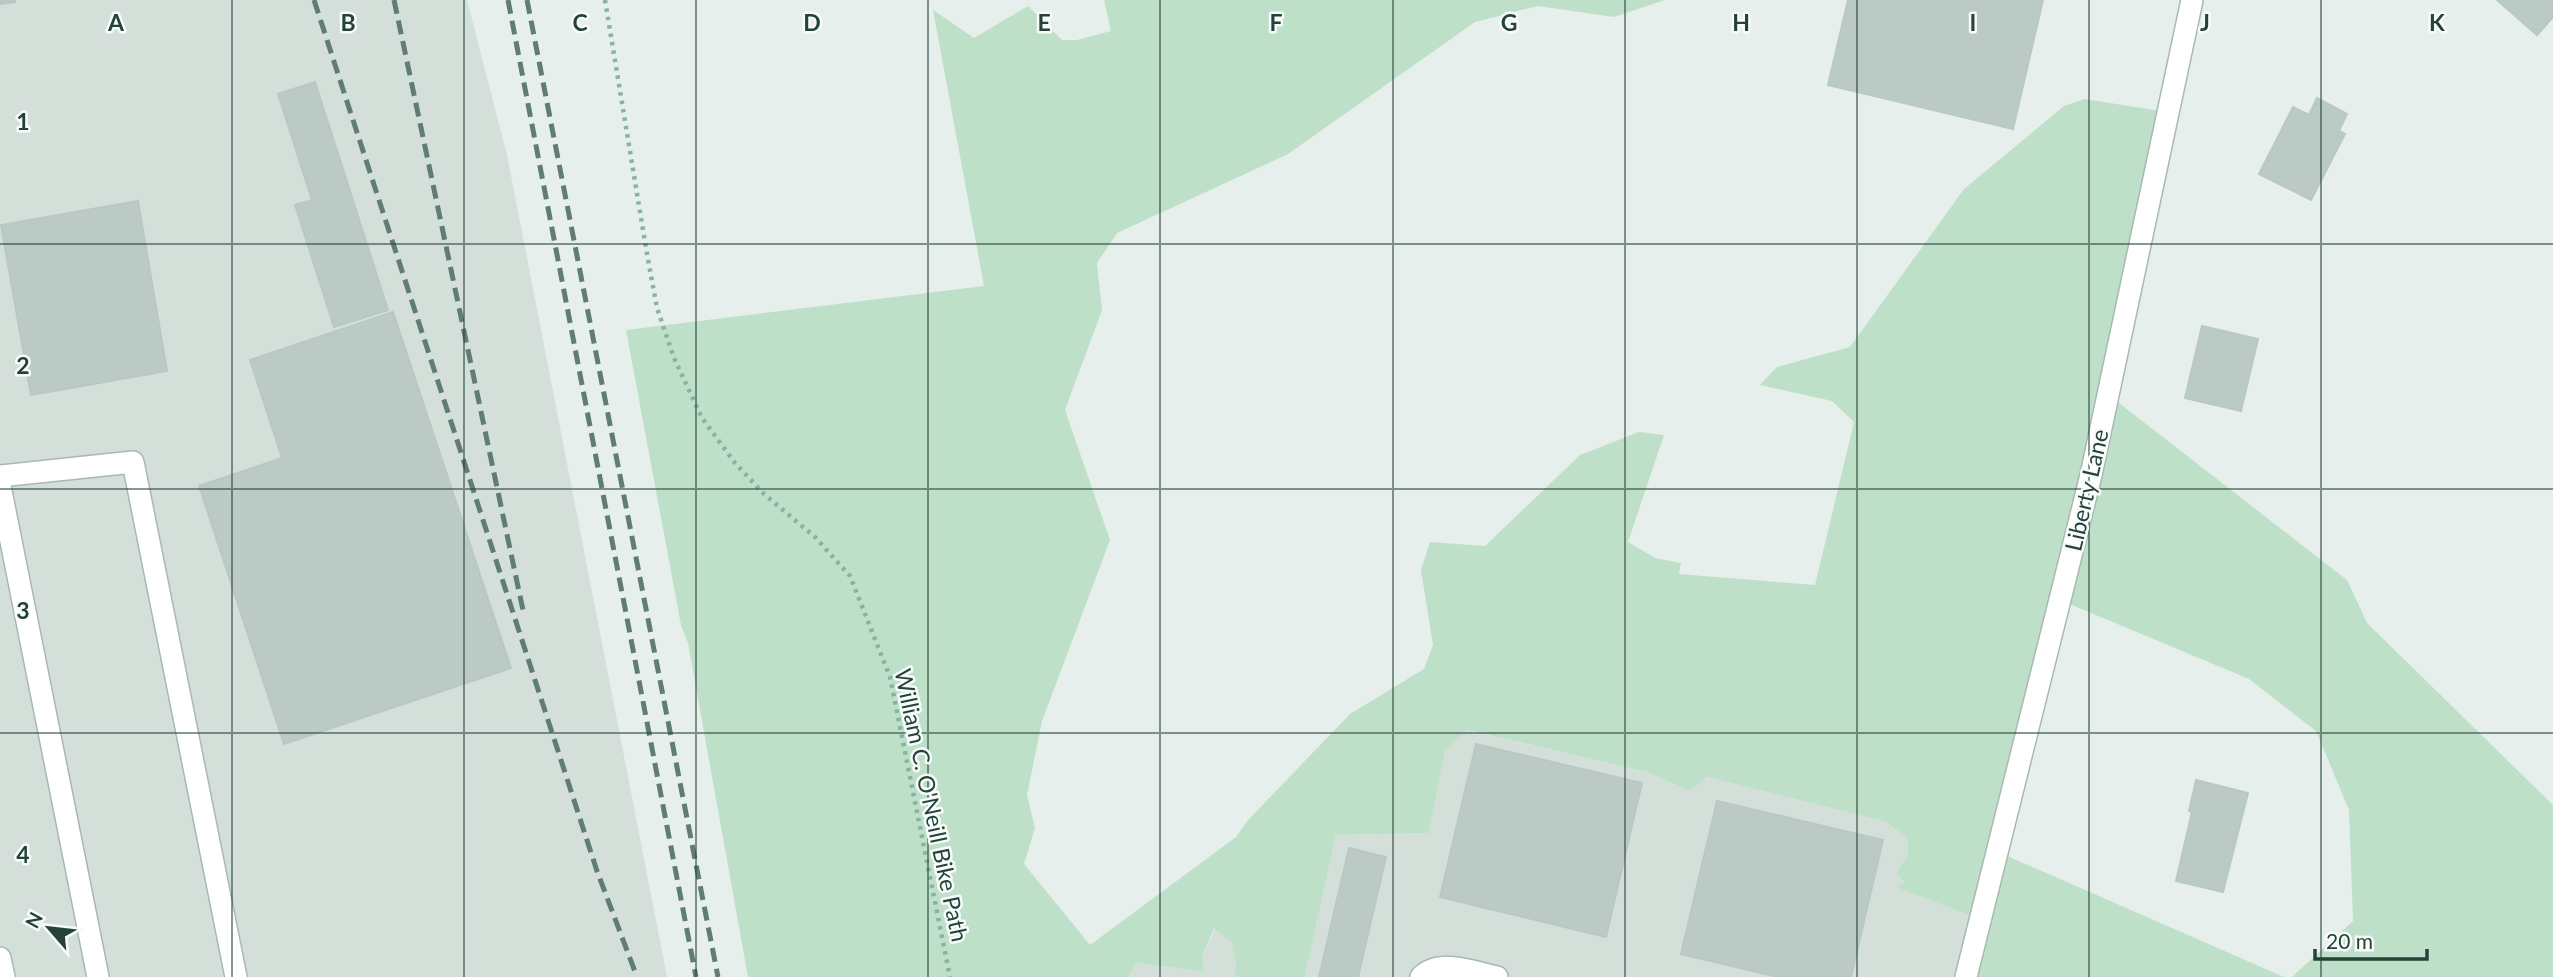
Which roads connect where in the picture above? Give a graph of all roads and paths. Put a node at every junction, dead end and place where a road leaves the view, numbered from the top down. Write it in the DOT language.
graph roads {
  1 [pos="605,0"];
  2 [pos="2192,0"];
  3 [pos="0,476"];
  4 [pos="0,486"];
  5 [pos="0,958"];
  6 [pos="4,977"];
  7 [pos="98,977"];
  8 [pos="236,977"];
  9 [pos="950,977"];
  10 [pos="1421,977"];
  11 [pos="1497,977"];
  12 [pos="1966,977"];
  1 -- 9 [label="path, William C. O'Neill Bike Path"];
  2 -- 12 [label="street, Liberty Lane"];
  3 -- 8 [label="street"];
  4 -- 7 [label="street"];
  5 -- 6 [label="street"];
  10 -- 11 [label="street"];
}
